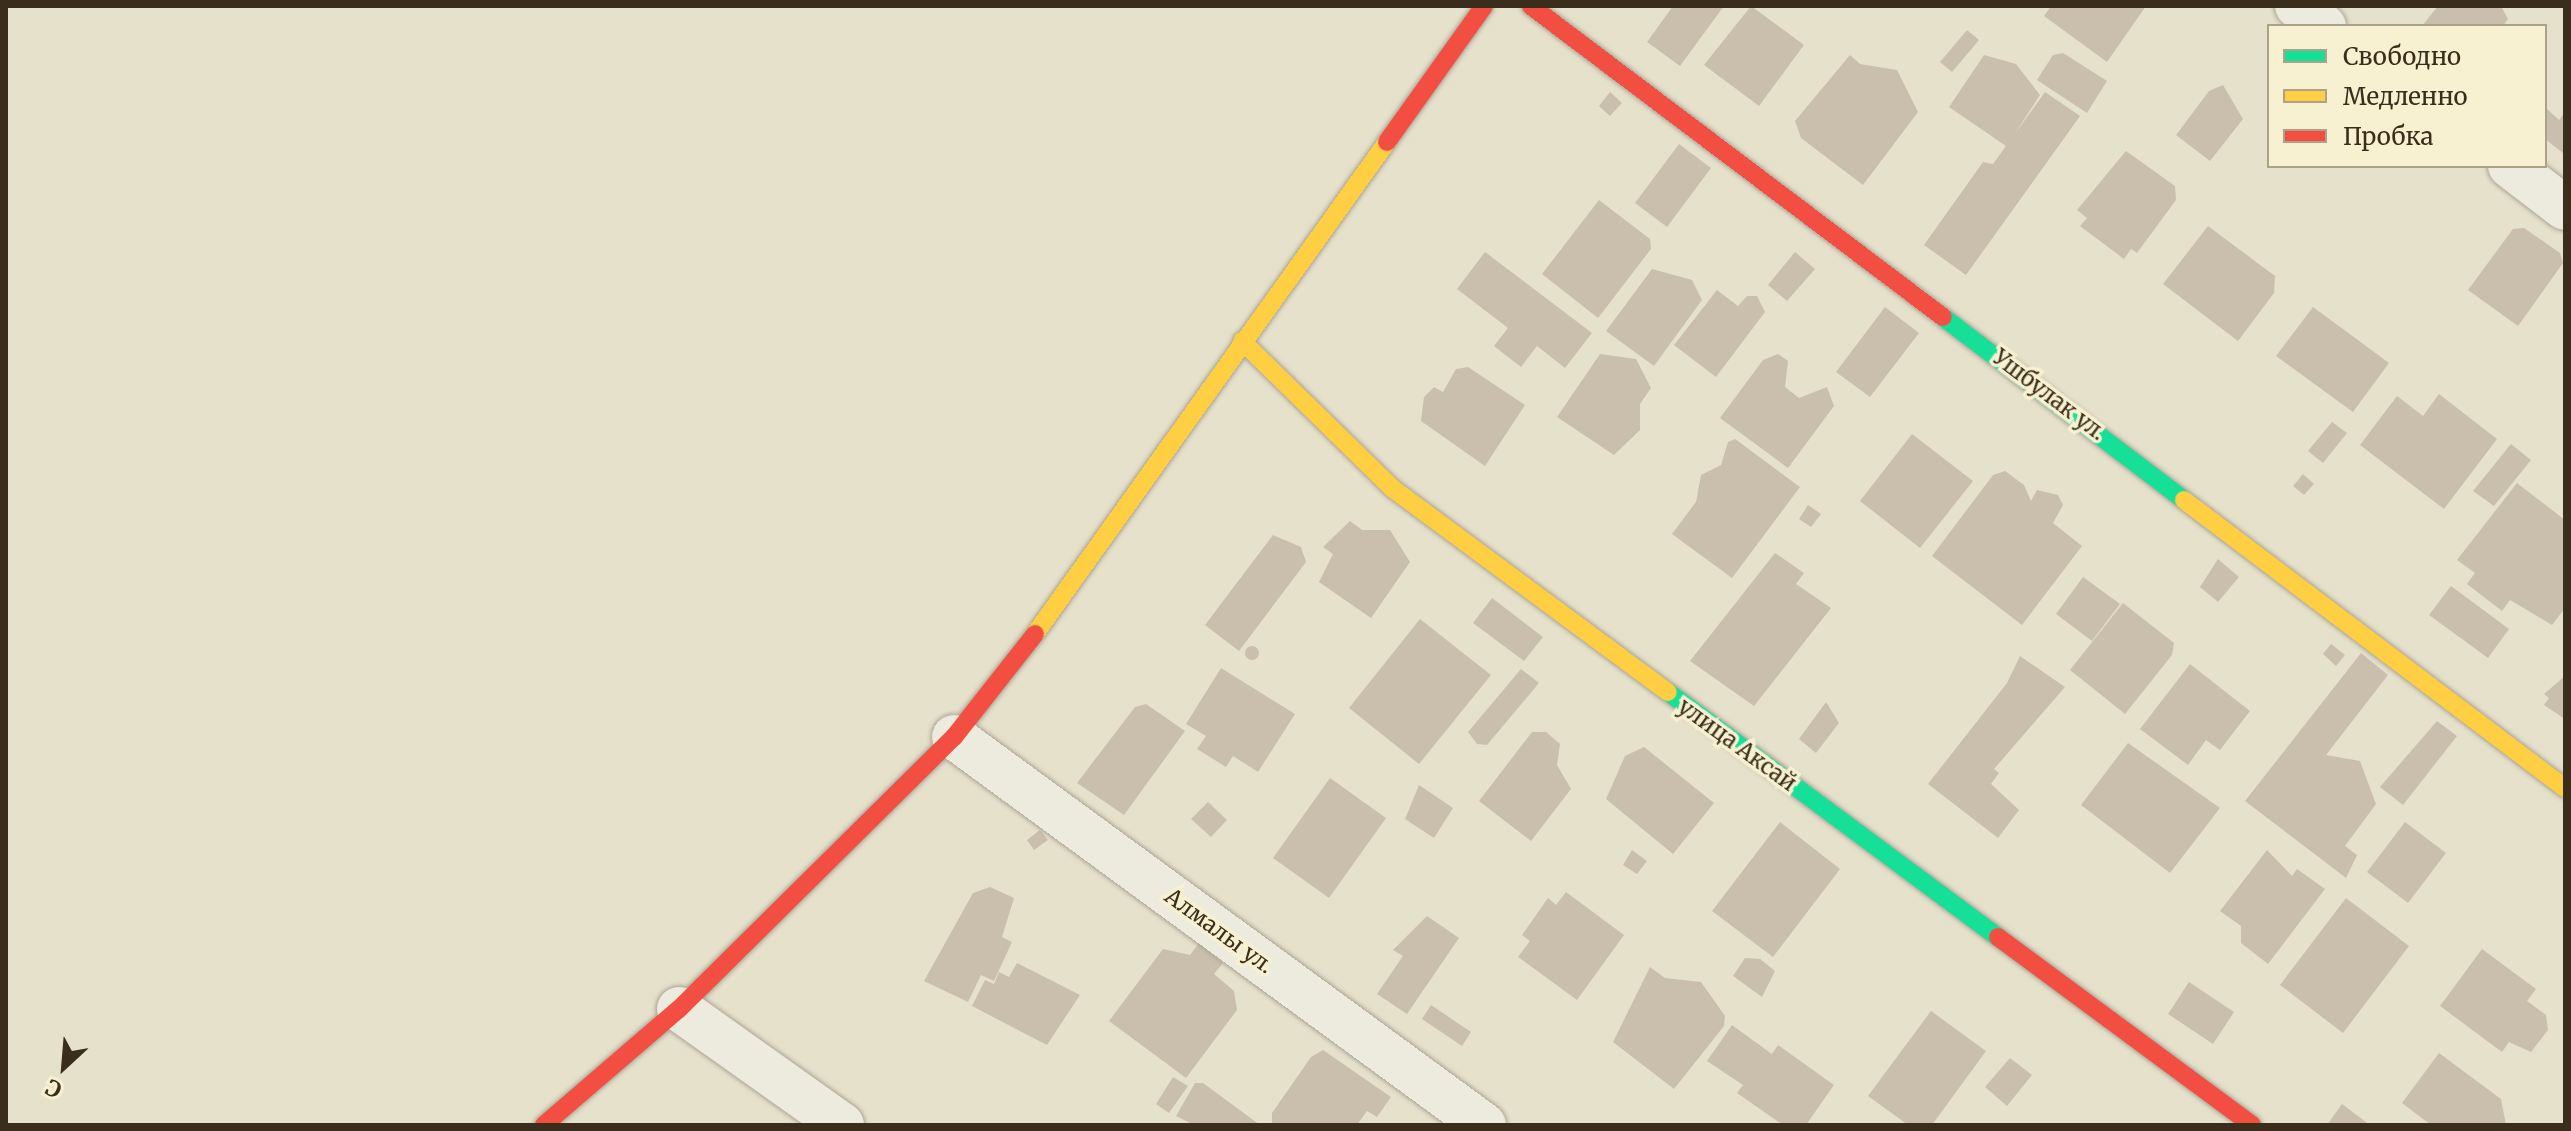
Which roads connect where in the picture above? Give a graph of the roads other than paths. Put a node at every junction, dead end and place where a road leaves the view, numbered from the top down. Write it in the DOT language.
graph roads {
  1 [pos="1484,6"];
  2 [pos="1531,6"];
  3 [pos="2297,6"];
  4 [pos="2321,24"];
  5 [pos="2513,168"];
  6 [pos="2565,208"];
  7 [pos="1242,341"];
  8 [pos="954,737"];
  9 [pos="2565,788"];
  10 [pos="679,1009"];
  11 [pos="544,1125"];
  12 [pos="842,1125"];
  13 [pos="1484,1125"];
  14 [pos="2252,1125"];
  1 -- 7 [label="street"];
  2 -- 9 [label="street, Ушбулак ул."];
  3 -- 4 [label="street"];
  5 -- 6 [label="street"];
  7 -- 8 [label="street"];
  7 -- 14 [label="street, улица Аксай"];
  8 -- 10 [label="street"];
  8 -- 13 [label="street, Алмалы ул."];
  10 -- 11 [label="street"];
  10 -- 12 [label="street"];
}
